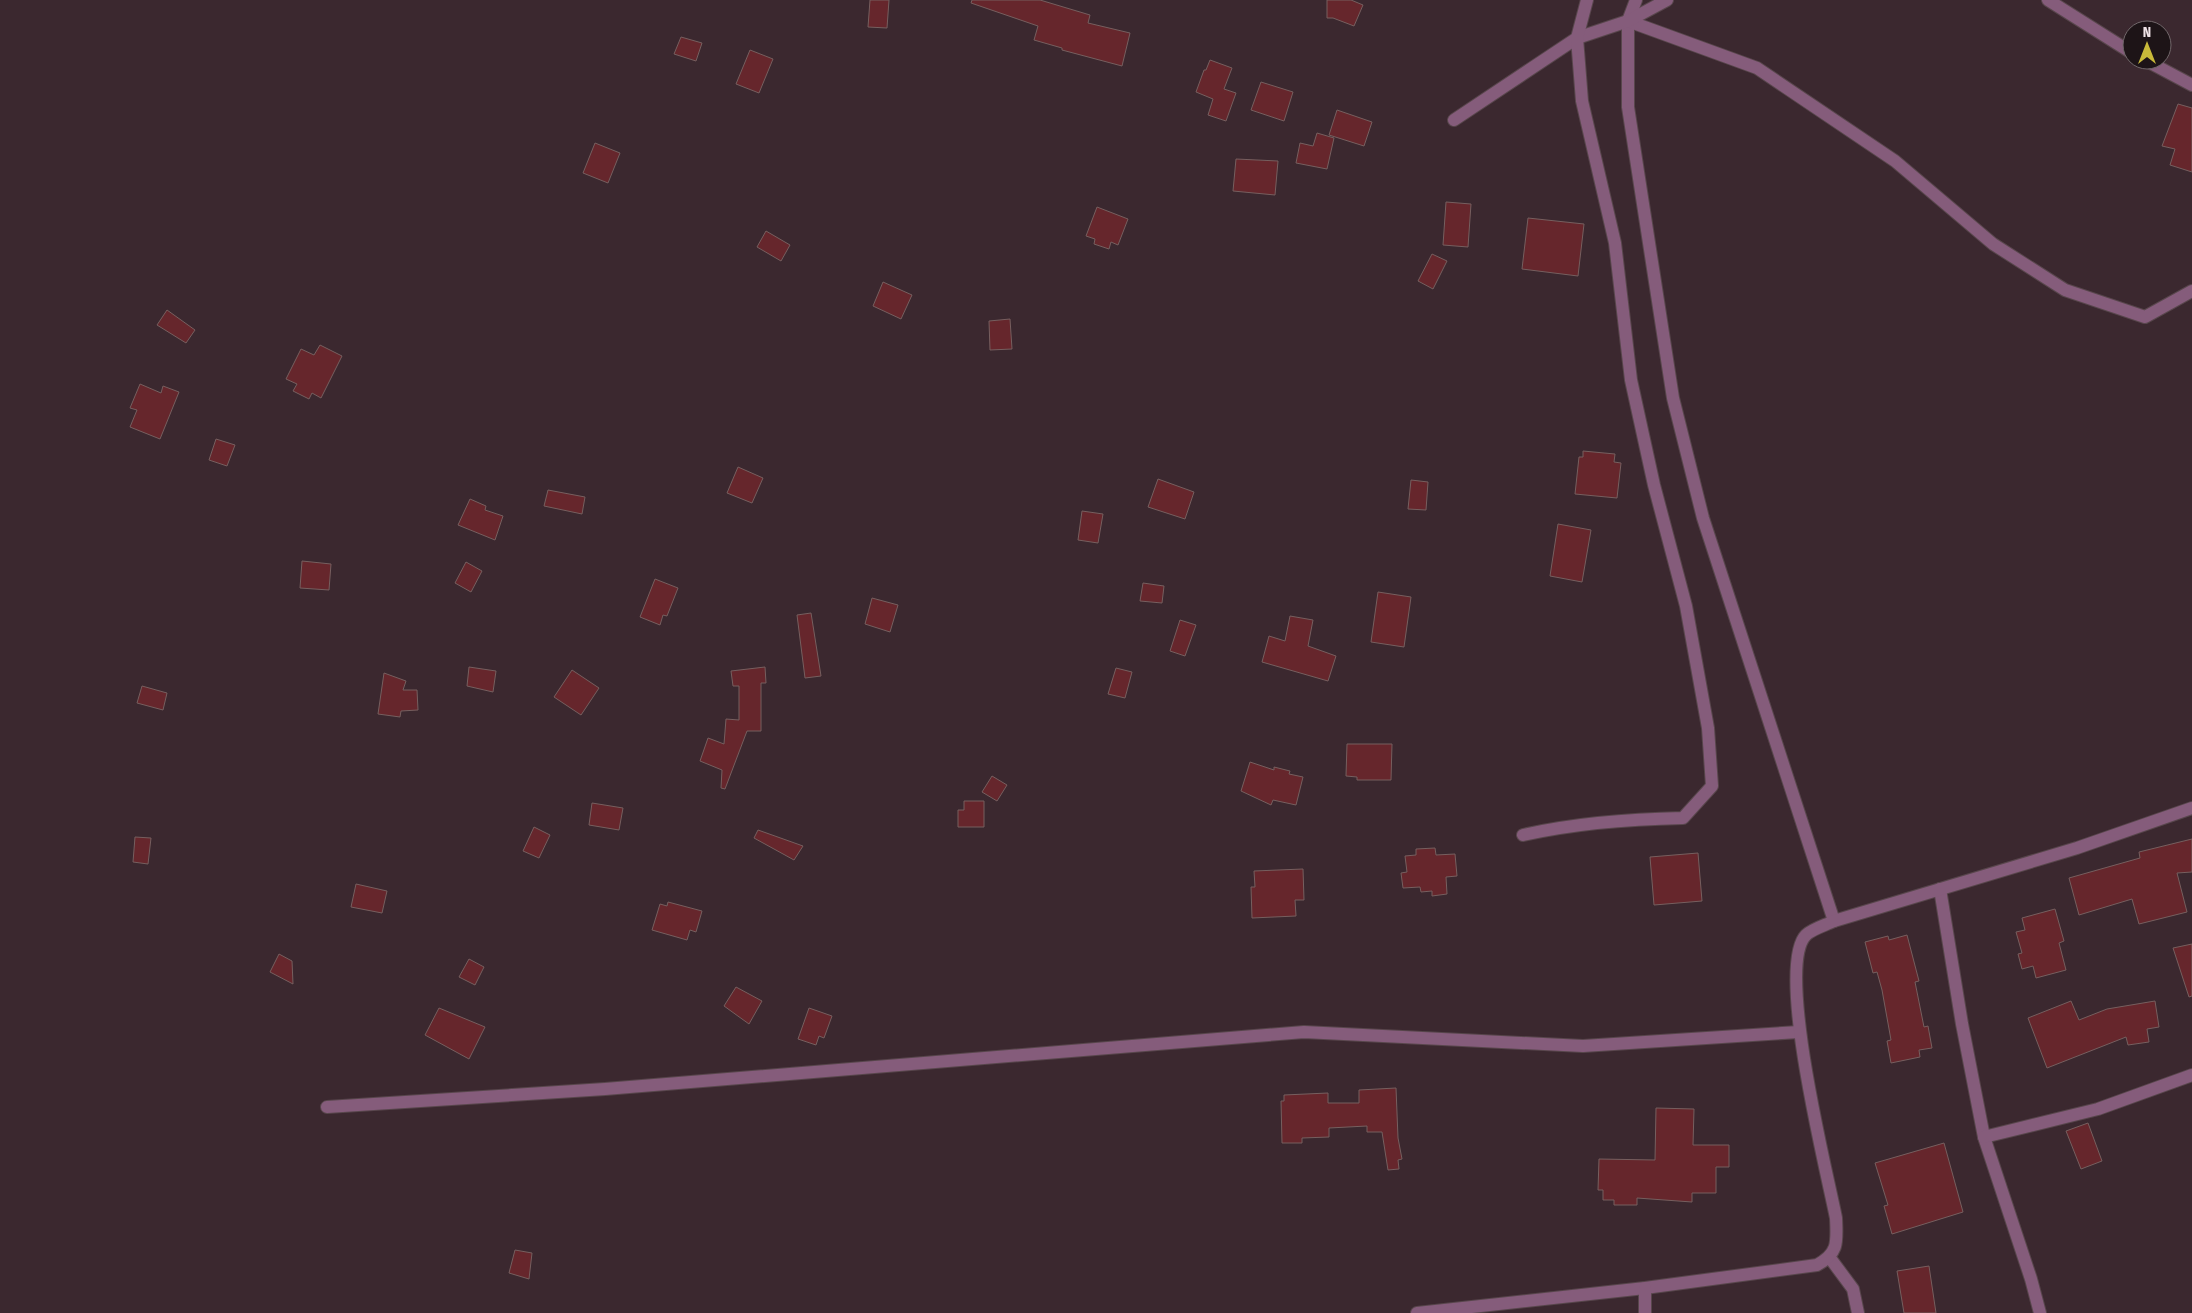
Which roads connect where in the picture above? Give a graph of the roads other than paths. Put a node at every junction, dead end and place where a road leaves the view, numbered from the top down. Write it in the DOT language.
graph roads {
  1 [pos="1587,0"];
  2 [pos="1636,0"];
  3 [pos="1667,0"];
  4 [pos="2048,0"];
  5 [pos="1628,20"];
  6 [pos="1577,38"];
  7 [pos="2122,47"];
  8 [pos="2164,70"];
  9 [pos="2192,85"];
  10 [pos="1454,120"];
  11 [pos="2192,292"];
  12 [pos="2192,808"];
  13 [pos="1523,835"];
  14 [pos="1940,889"];
  15 [pos="1834,921"];
  16 [pos="1799,1032"];
  17 [pos="2192,1075"];
  18 [pos="327,1107"];
  19 [pos="1984,1137"];
  20 [pos="1830,1258"];
  21 [pos="1645,1288"];
  22 [pos="1417,1313"];
  23 [pos="1645,1313"];
  24 [pos="1858,1313"];
  25 [pos="2040,1313"];
  1 -- 6 [label="street"];
  2 -- 5 [label="street"];
  3 -- 5 [label="street"];
  4 -- 7 [label="street"];
  5 -- 6 [label="street"];
  5 -- 11 [label="street"];
  5 -- 15 [label="street"];
  6 -- 10 [label="street"];
  6 -- 13 [label="street"];
  8 -- 9 [label="street"];
  12 -- 14 [label="street"];
  14 -- 15 [label="street"];
  14 -- 19 [label="street"];
  15 -- 16 [label="street"];
  16 -- 18 [label="street"];
  16 -- 20 [label="street"];
  17 -- 19 [label="street"];
  19 -- 25 [label="street"];
  20 -- 21 [label="street"];
  20 -- 24 [label="street"];
  21 -- 22 [label="street"];
  21 -- 23 [label="street"];
}
